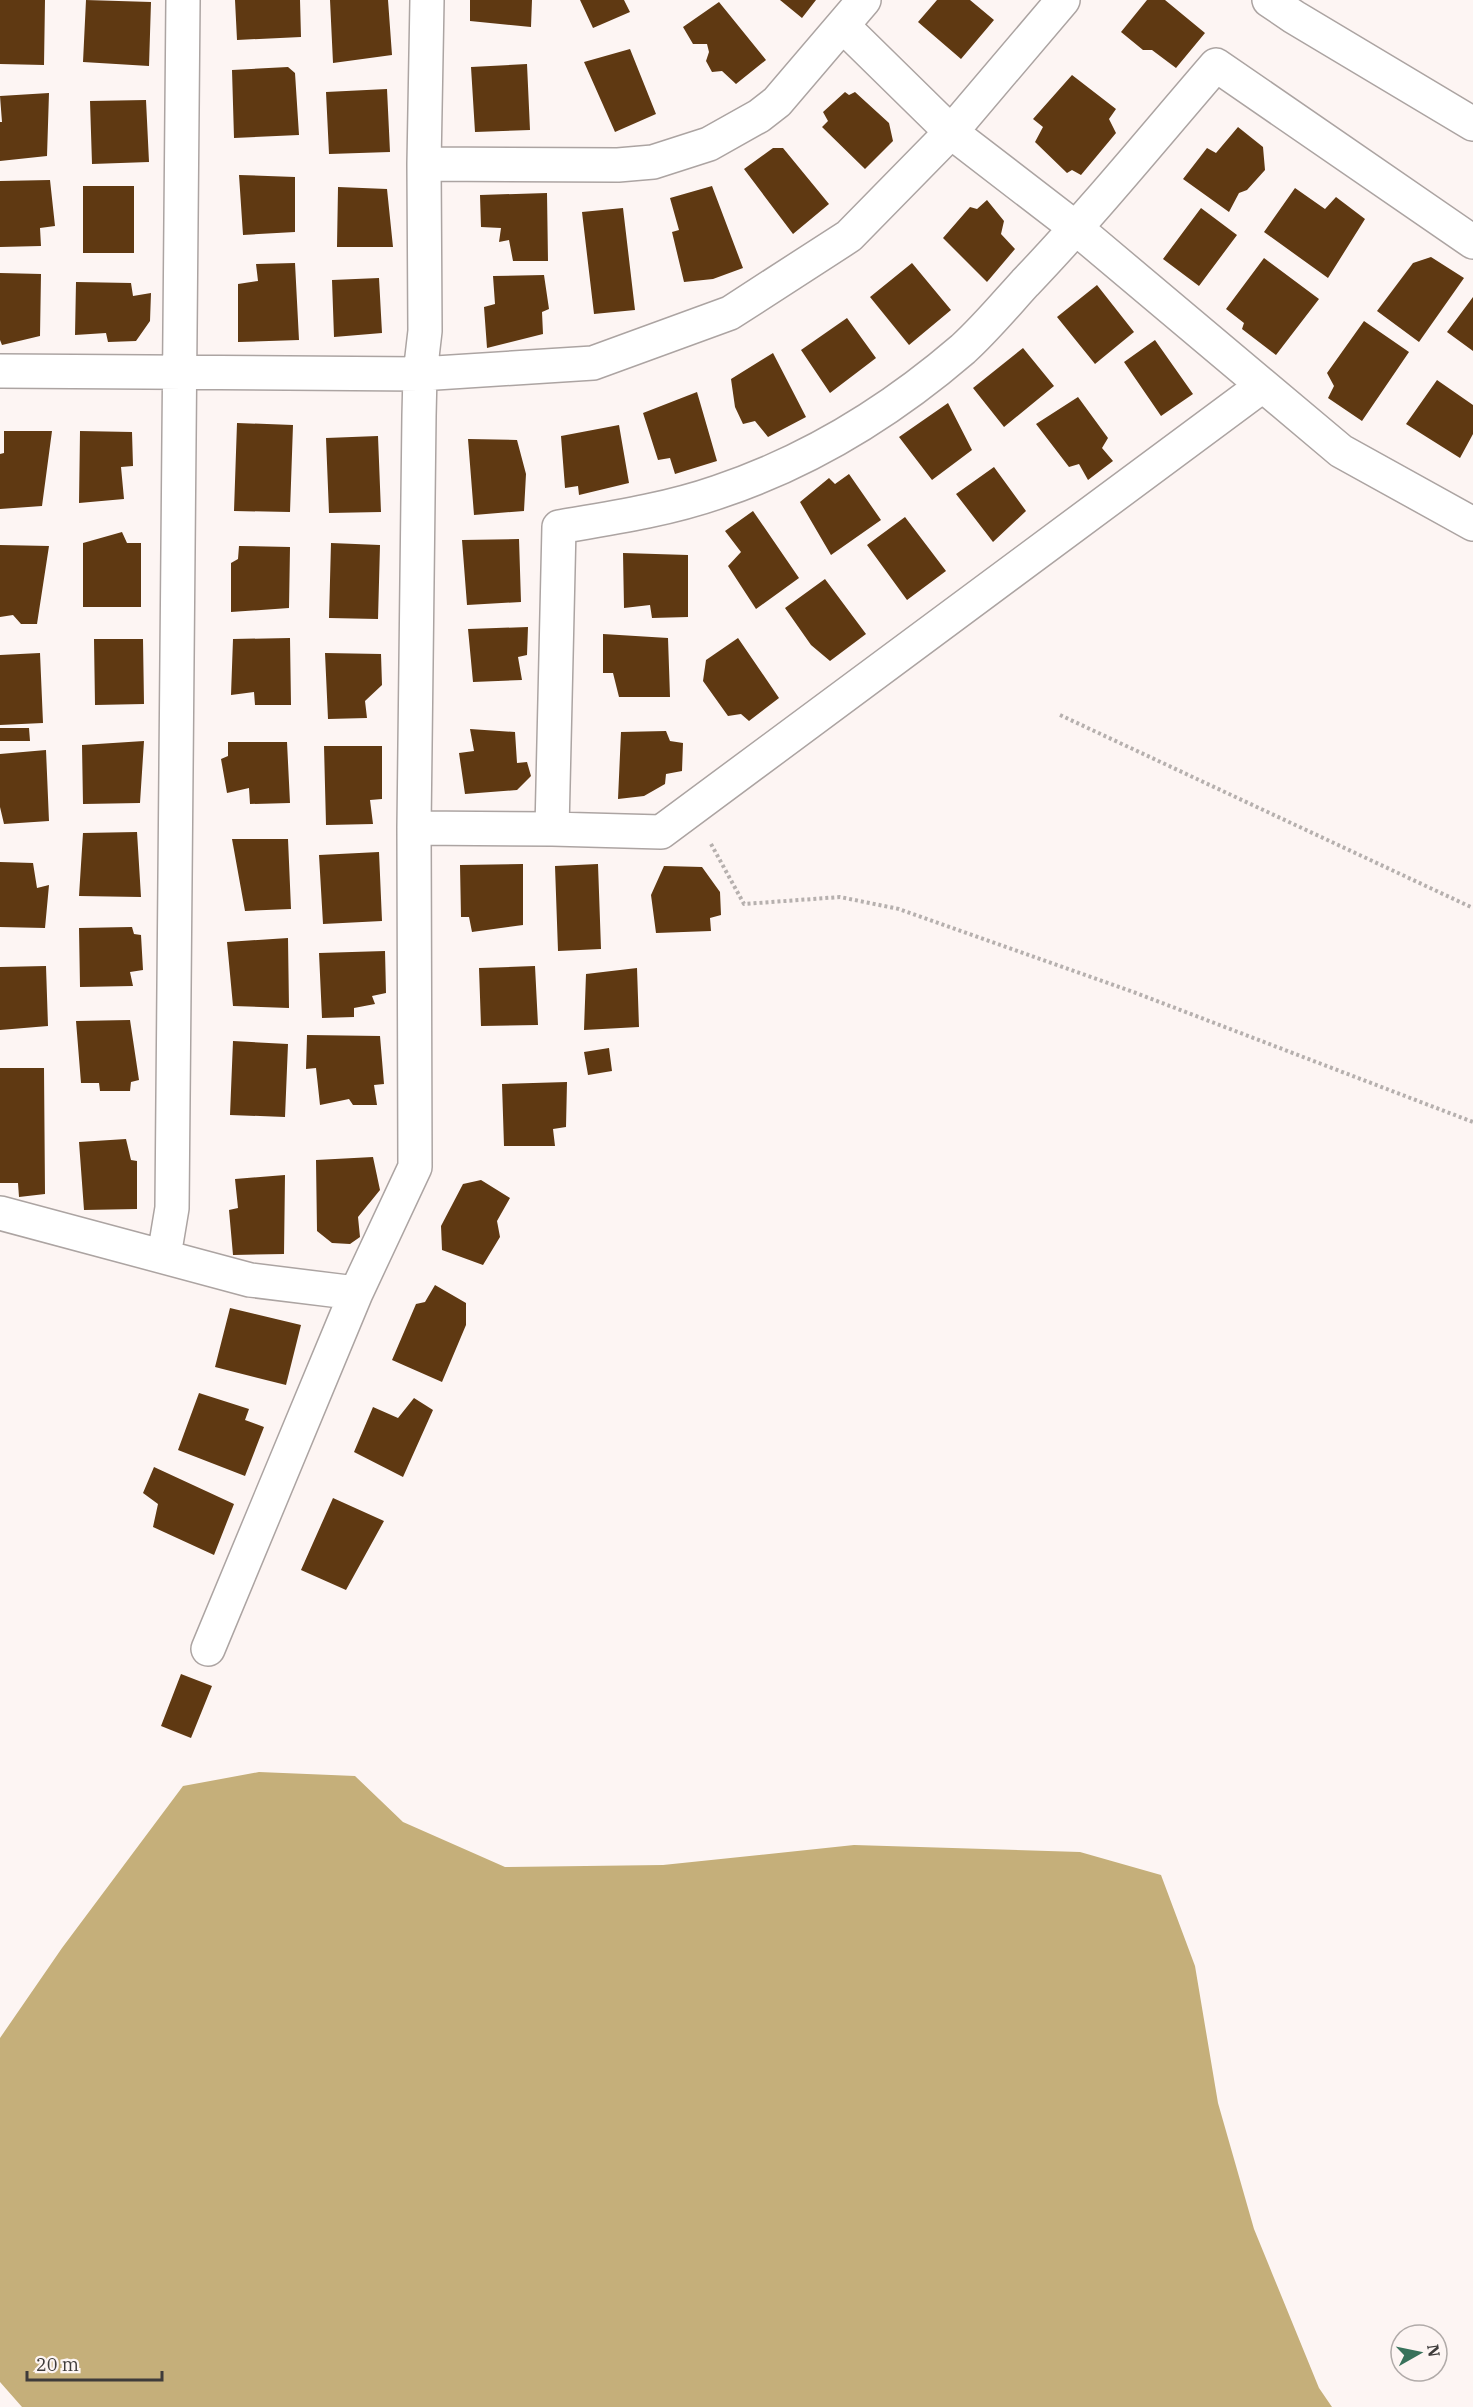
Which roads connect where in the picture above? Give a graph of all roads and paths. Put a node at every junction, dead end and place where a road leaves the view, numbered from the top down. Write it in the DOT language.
graph roads {
  1 [pos="183,0"];
  2 [pos="427,0"];
  3 [pos="864,0"];
  4 [pos="1063,0"];
  5 [pos="1269,0"];
  6 [pos="843,26"];
  7 [pos="1473,124"];
  8 [pos="951,132"];
  9 [pos="424,164"];
  10 [pos="1077,229"];
  11 [pos="1473,242"];
  12 [pos="0,371"];
  13 [pos="178,373"];
  14 [pos="420,374"];
  15 [pos="1262,386"];
  16 [pos="1473,524"];
  17 [pos="1060,715"];
  18 [pos="693,809"];
  19 [pos="414,828"];
  20 [pos="552,828"];
  21 [pos="1473,908"];
  22 [pos="1473,1122"];
  23 [pos="0,1213"];
  24 [pos="164,1256"];
  25 [pos="356,1293"];
  26 [pos="208,1649"];
  1 -- 13 [label="street"];
  2 -- 9 [label="street"];
  3 -- 6 [label="street"];
  4 -- 8 [label="street"];
  5 -- 7 [label="street"];
  6 -- 8 [label="street"];
  6 -- 9 [label="street"];
  8 -- 10 [label="street"];
  8 -- 14 [label="street"];
  9 -- 14 [label="street"];
  10 -- 11 [label="street"];
  10 -- 15 [label="street"];
  10 -- 20 [label="street"];
  12 -- 13 [label="street"];
  13 -- 14 [label="street"];
  13 -- 24 [label="street"];
  14 -- 19 [label="street"];
  15 -- 16 [label="street"];
  15 -- 18 [label="street"];
  17 -- 21 [label="path"];
  18 -- 20 [label="street"];
  18 -- 22 [label="path"];
  19 -- 20 [label="street"];
  19 -- 25 [label="street"];
  23 -- 24 [label="street"];
  24 -- 25 [label="street"];
  25 -- 26 [label="street"];
}
